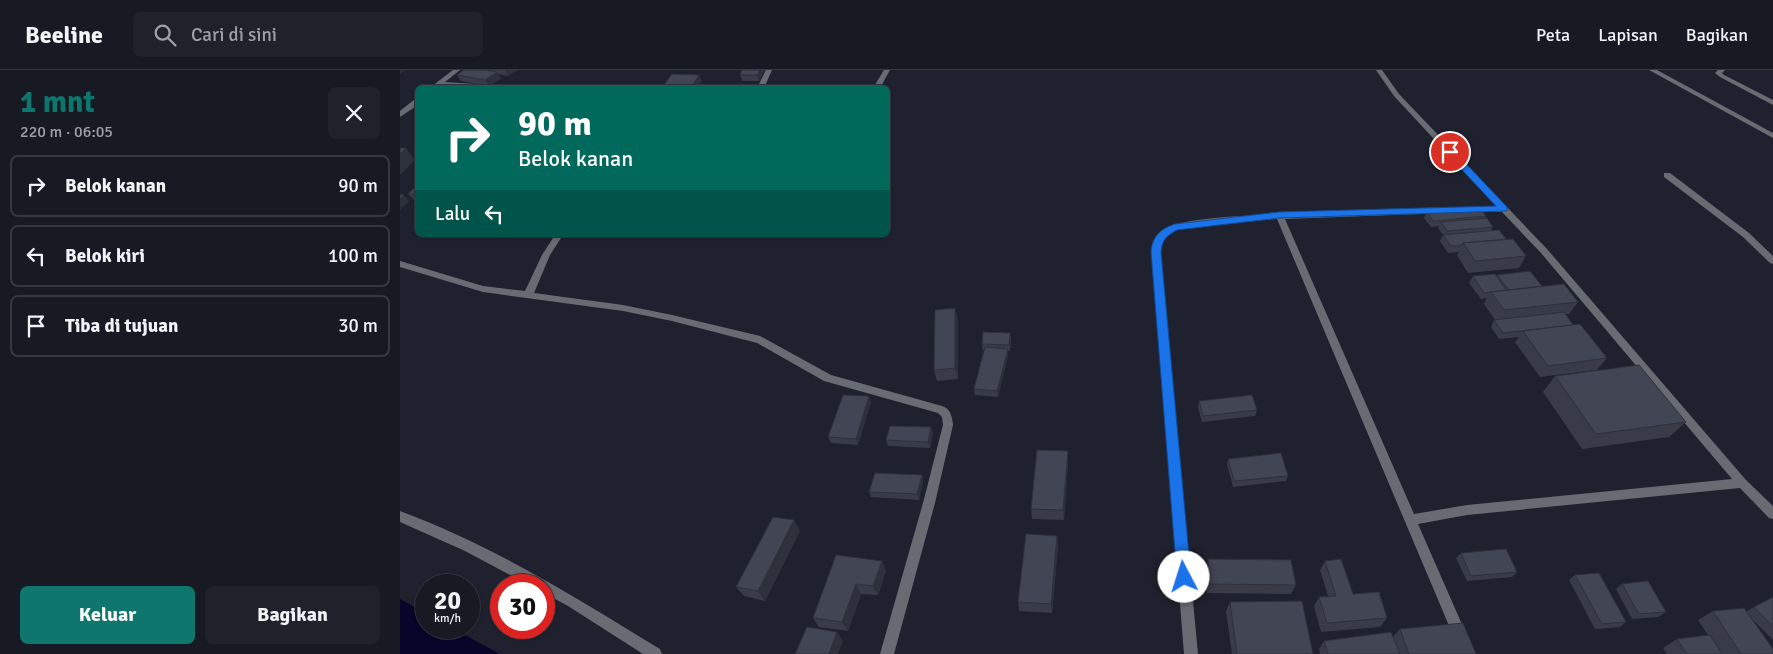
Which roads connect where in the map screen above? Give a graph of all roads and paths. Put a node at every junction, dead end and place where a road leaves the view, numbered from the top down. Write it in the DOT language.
graph roads {
  1 [pos="457,70"];
  2 [pos="770,70"];
  3 [pos="887,70"];
  4 [pos="1379,70"];
  5 [pos="1652,70"];
  6 [pos="1722,70"];
  7 [pos="437,85"];
  8 [pos="762,85"];
  9 [pos="878,85"];
  10 [pos="415,103"];
  11 [pos="1773,103"];
  12 [pos="400,105"];
  13 [pos="400,115"];
  14 [pos="1773,136"];
  15 [pos="1667,175"];
  16 [pos="1504,209"];
  17 [pos="1279,215"];
  18 [pos="558,237"];
  19 [pos="1773,261"];
  20 [pos="400,264"];
  21 [pos="528,295"];
  22 [pos="1742,483"];
  23 [pos="1773,514"];
  24 [pos="400,516"];
  25 [pos="1409,520"];
  26 [pos="520,574"];
  27 [pos="555,593"];
  28 [pos="655,654"];
  29 [pos="887,654"];
  30 [pos="1190,654"];
  31 [pos="1468,654"];
  1 -- 7 [label="street"];
  2 -- 8 [label="street"];
  3 -- 9 [label="street"];
  4 -- 16 [label="street"];
  5 -- 14 [label="street"];
  6 -- 11 [label="street"];
  10 -- 12 [label="street"];
  10 -- 13 [label="street"];
  15 -- 19 [label="street"];
  16 -- 17 [label="street"];
  16 -- 22 [label="street"];
  17 -- 25 [label="street"];
  17 -- 30 [label="street"];
  18 -- 21 [label="street"];
  20 -- 21 [label="street"];
  21 -- 29 [label="street"];
  22 -- 23 [label="street"];
  22 -- 25 [label="street"];
  24 -- 26 [label="street"];
  25 -- 31 [label="street"];
  27 -- 28 [label="street"];
}
